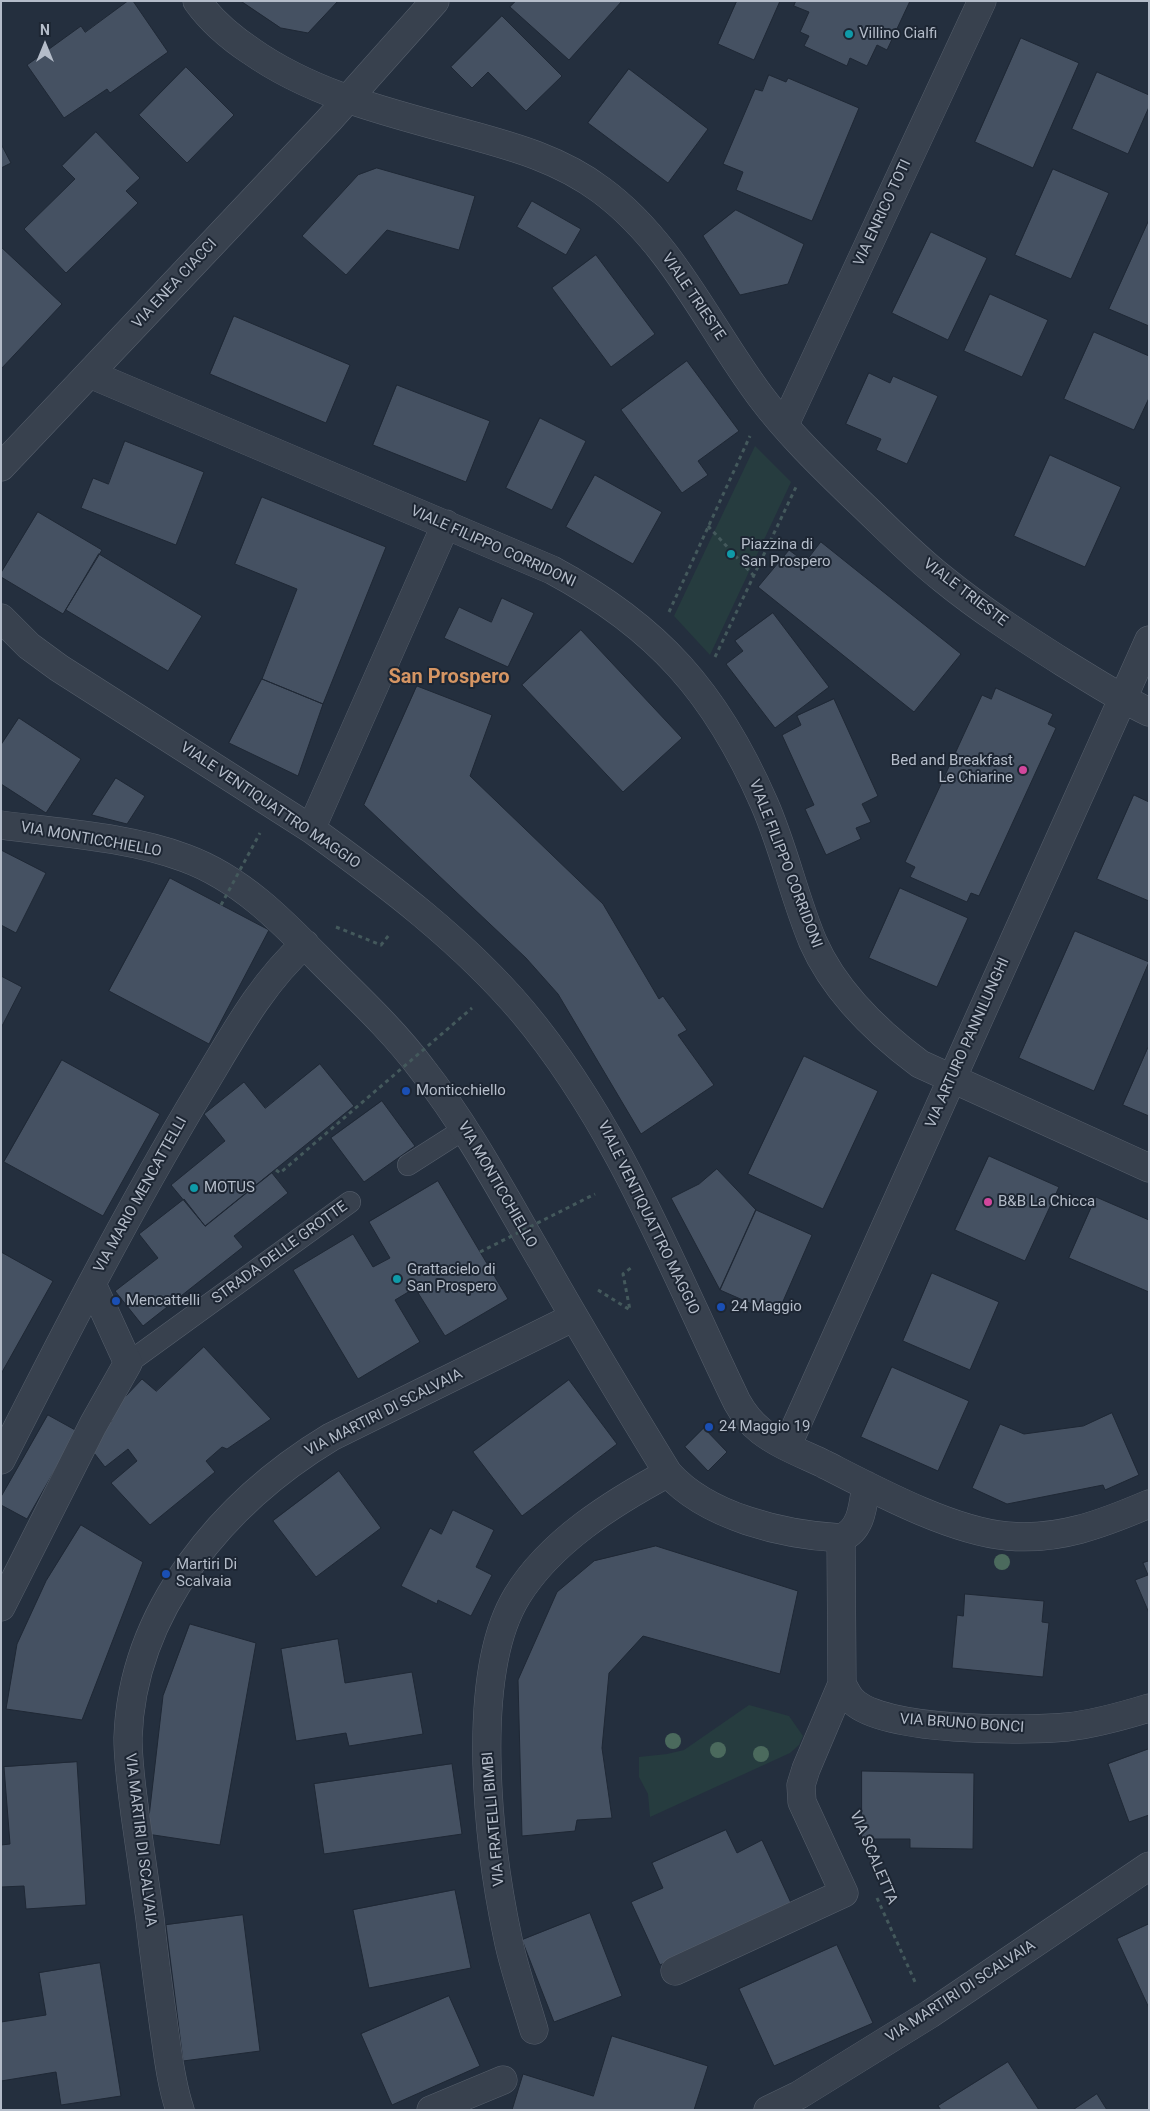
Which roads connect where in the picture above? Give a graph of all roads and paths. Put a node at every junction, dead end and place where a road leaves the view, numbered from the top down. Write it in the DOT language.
graph roads {
  1 [pos="197,1"];
  2 [pos="435,1"];
  3 [pos="982,1"];
  4 [pos="347,100"];
  5 [pos="90,374"];
  6 [pos="784,424"];
  7 [pos="754,427"];
  8 [pos="1,467"];
  9 [pos="800,480"];
  10 [pos="446,524"];
  11 [pos="708,526"];
  12 [pos="754,576"];
  13 [pos="1,618"];
  14 [pos="666,619"];
  15 [pos="1149,640"];
  16 [pos="711,666"];
  17 [pos="1122,699"];
  18 [pos="1149,712"];
  19 [pos="1,825"];
  20 [pos="311,829"];
  21 [pos="260,833"];
  22 [pos="221,905"];
  23 [pos="305,944"];
  24 [pos="472,1008"];
  25 [pos="951,1079"];
  26 [pos="466,1128"];
  27 [pos="408,1165"];
  28 [pos="1149,1168"];
  29 [pos="276,1170"];
  30 [pos="595,1194"];
  31 [pos="350,1202"];
  32 [pos="480,1252"];
  33 [pos="632,1267"];
  34 [pos="92,1284"];
  35 [pos="599,1298"];
  36 [pos="574,1318"];
  37 [pos="128,1363"];
  38 [pos="787,1446"];
  39 [pos="1,1460"];
  40 [pos="668,1473"];
  41 [pos="866,1485"];
  42 [pos="1149,1504"];
  43 [pos="841,1538"];
  44 [pos="1,1607"];
  45 [pos="842,1684"];
  46 [pos="1149,1708"];
  47 [pos="1149,1866"];
  48 [pos="874,1892"];
  49 [pos="675,1971"];
  50 [pos="930,2014"];
  51 [pos="534,2030"];
  52 [pos="503,2080"];
  53 [pos="180,2110"];
  54 [pos="431,2110"];
  55 [pos="768,2110"];
  1 -- 4 [label="street, VIALE TRIESTE"];
  2 -- 4 [label="street, VIA ENEA CIACCI"];
  3 -- 6 [label="street, VIA ENRICO TOTI"];
  4 -- 5 [label="street, VIA ENEA CIACCI"];
  4 -- 6 [label="street, VIALE TRIESTE"];
  5 -- 8 [label="street, VIA ENEA CIACCI"];
  5 -- 10 [label="street, VIALE FILIPPO CORRIDONI"];
  6 -- 17 [label="street, VIALE TRIESTE"];
  7 -- 11 [label="path"];
  9 -- 12 [label="path"];
  10 -- 20 [label="street"];
  10 -- 25 [label="street, VIALE FILIPPO CORRIDONI"];
  11 -- 12 [label="path"];
  11 -- 14 [label="path"];
  12 -- 16 [label="path"];
  13 -- 20 [label="street, VIALE VENTIQUATTRO MAGGIO"];
  15 -- 17 [label="street, VIA ARTURO PANNILUNGHI"];
  17 -- 18 [label="street, VIALE TRIESTE"];
  17 -- 25 [label="street, VIA ARTURO PANNILUNGHI"];
  19 -- 23 [label="street, VIA MONTICCHIELLO"];
  20 -- 38 [label="street, VIALE VENTIQUATTRO MAGGIO"];
  21 -- 22 [label="path, bridge"];
  23 -- 26 [label="street, VIA MONTICCHIELLO"];
  23 -- 34 [label="street, VIA MARIO MENCATTELLI"];
  24 -- 29 [label="path, bridge"];
  25 -- 28 [label="street, VIALE FILIPPO CORRIDONI"];
  25 -- 38 [label="street, VIA ARTURO PANNILUNGHI"];
  26 -- 27 [label="lane"];
  26 -- 36 [label="street, VIA MONTICCHIELLO"];
  30 -- 32 [label="path, bridge"];
  31 -- 37 [label="lane, STRADA DELLE GROTTE"];
  33 -- 35 [label="path"];
  34 -- 37 [label="street"];
  34 -- 39 [label="street, VIA MARIO MENCATTELLI"];
  36 -- 40 [label="street, VIA MONTICCHIELLO"];
  36 -- 53 [label="street, VIA MARTIRI DI SCALVAIA"];
  37 -- 44 [label="street, STRADA DELLE GROTTE"];
  38 -- 41 [label="street, VIALE VENTIQUATTRO MAGGIO"];
  40 -- 43 [label="street, VIA MONTICCHIELLO"];
  40 -- 51 [label="street, VIA FRATELLI BIMBI"];
  41 -- 42 [label="street, VIALE VENTIQUATTRO MAGGIO"];
  41 -- 43 [label="street"];
  43 -- 45 [label="street"];
  45 -- 46 [label="street, VIA BRUNO BONCI"];
  45 -- 49 [label="street"];
  47 -- 50 [label="street, VIA MARTIRI DI SCALVAIA"];
  48 -- 50 [label="path, VIA SCALETTA"];
  50 -- 55 [label="street, VIA MARTIRI DI SCALVAIA"];
  52 -- 54 [label="street"];
}
